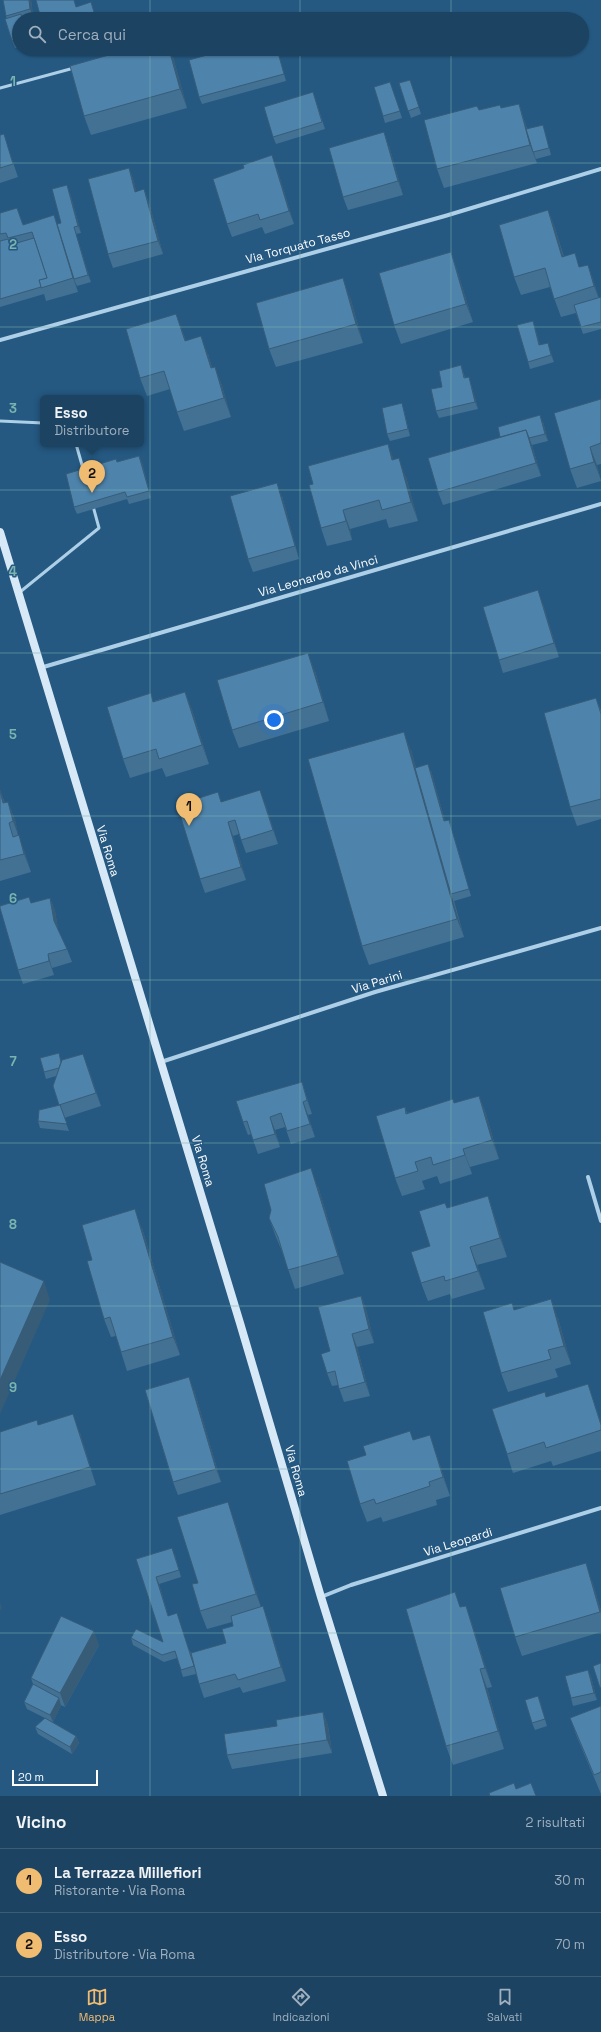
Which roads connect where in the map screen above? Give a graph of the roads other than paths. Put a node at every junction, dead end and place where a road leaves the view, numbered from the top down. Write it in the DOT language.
graph roads {
  1 [pos="77,67"];
  2 [pos="0,88"];
  3 [pos="601,169"];
  4 [pos="0,340"];
  5 [pos="0,421"];
  6 [pos="40,423"];
  7 [pos="77,447"];
  8 [pos="85,474"];
  9 [pos="601,504"];
  10 [pos="93,505"];
  11 [pos="0,532"];
  12 [pos="18,593"];
  13 [pos="40,668"];
  14 [pos="601,928"];
  15 [pos="161,1062"];
  16 [pos="588,1177"];
  17 [pos="601,1221"];
  18 [pos="601,1508"];
  19 [pos="321,1597"];
  20 [pos="383,1796"];
  1 -- 2 [label="lane"];
  3 -- 4 [label="street, Via Torquato Tasso"];
  5 -- 6 [label="lane"];
  7 -- 8 [label="lane"];
  9 -- 13 [label="street, Via Leonardo da Vinci"];
  10 -- 12 [label="lane"];
  11 -- 12 [label="main road, Via Roma"];
  12 -- 13 [label="main road, Via Roma"];
  13 -- 15 [label="main road, Via Roma"];
  14 -- 15 [label="street, Via Parini"];
  15 -- 19 [label="main road, Via Roma"];
  16 -- 17 [label="street"];
  18 -- 19 [label="street, Via Leopardi"];
  19 -- 20 [label="main road, Via Roma"];
}
